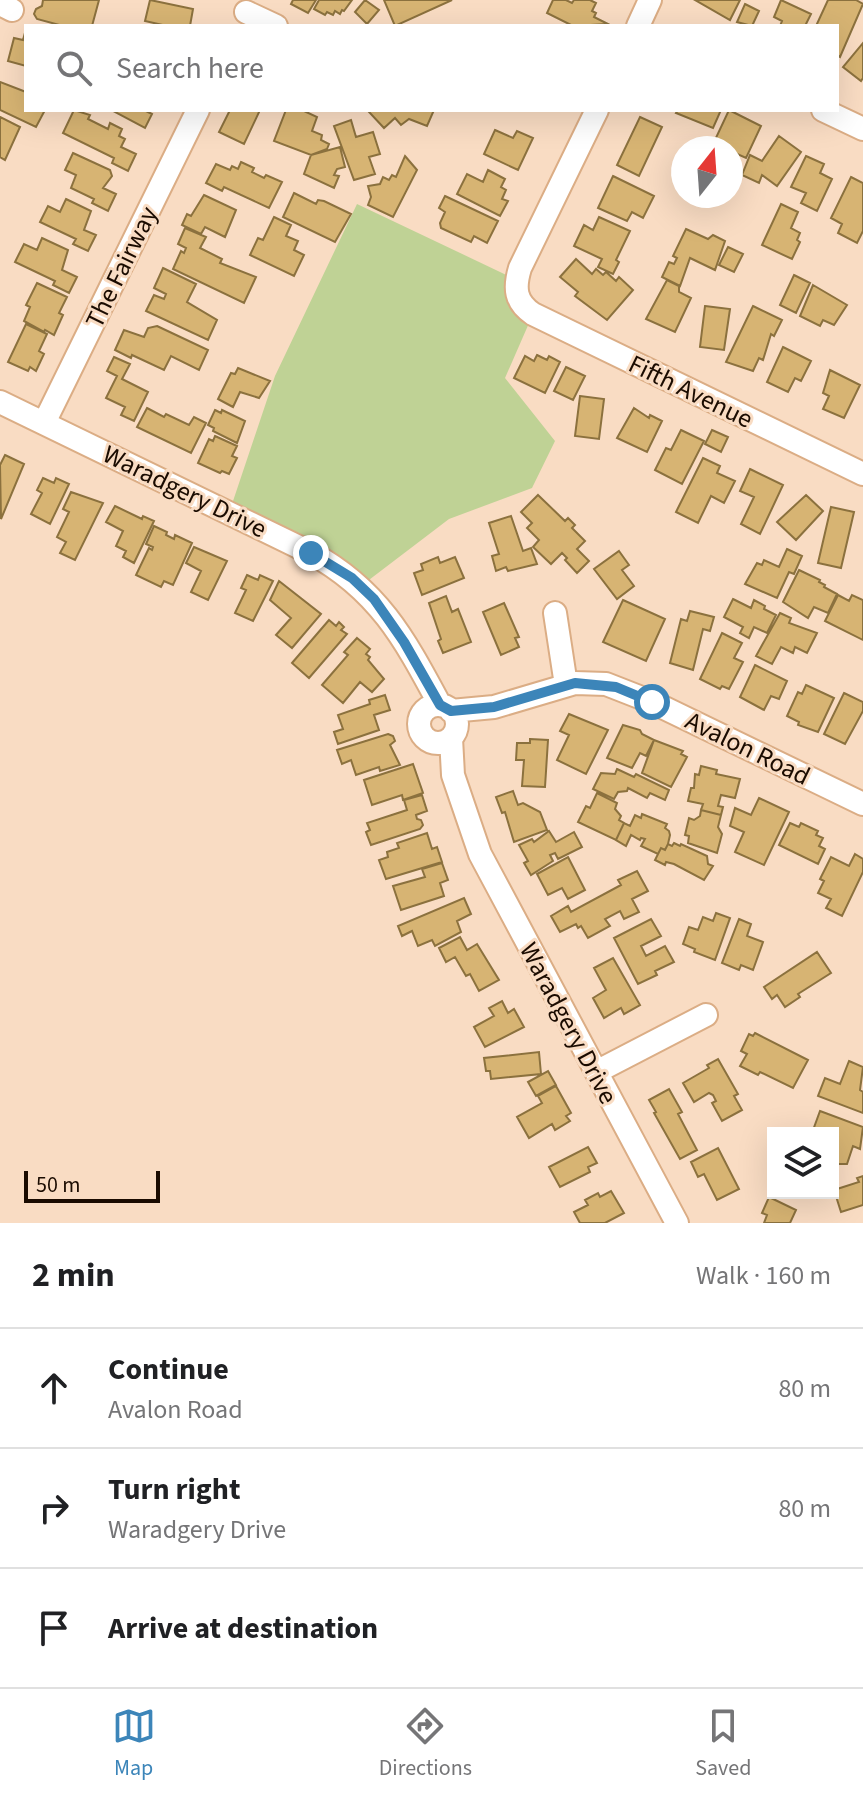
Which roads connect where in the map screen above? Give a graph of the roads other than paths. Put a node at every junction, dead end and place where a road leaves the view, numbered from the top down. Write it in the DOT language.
graph roads {
  1 [pos="650,0"];
  2 [pos="246,13"];
  3 [pos="271,24"];
  4 [pos="642,24"];
  5 [pos="197,112"];
  6 [pos="596,112"];
  7 [pos="827,112"];
  8 [pos="863,129"];
  9 [pos="0,402"];
  10 [pos="44,423"];
  11 [pos="863,474"];
  12 [pos="555,613"];
  13 [pos="566,685"];
  14 [pos="442,723"];
  15 [pos="863,804"];
  16 [pos="706,1015"];
  17 [pos="598,1071"];
  18 [pos="677,1223"];
  1 -- 4 [label="street"];
  2 -- 3 [label="street"];
  5 -- 10 [label="street, The Fairway"];
  6 -- 11 [label="street, Fifth Avenue"];
  7 -- 8 [label="street"];
  9 -- 10 [label="street, Waradgery Drive"];
  10 -- 14 [label="street, Waradgery Drive"];
  12 -- 13 [label="street"];
  13 -- 14 [label="street, Avalon Road"];
  13 -- 15 [label="street, Avalon Road"];
  14 -- 17 [label="street, Waradgery Drive"];
  16 -- 17 [label="street"];
  17 -- 18 [label="street, Waradgery Drive"];
}
